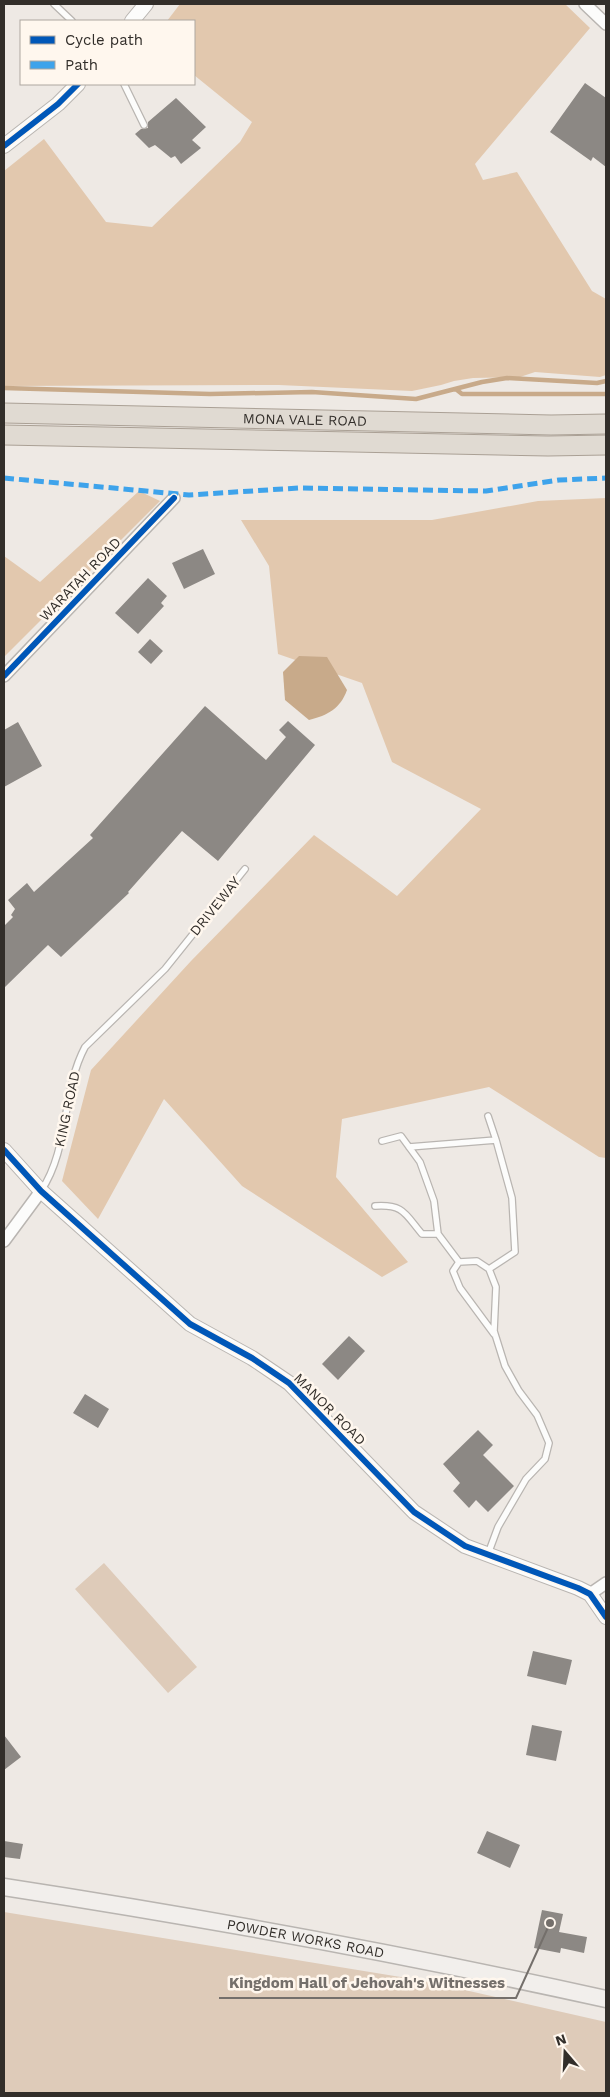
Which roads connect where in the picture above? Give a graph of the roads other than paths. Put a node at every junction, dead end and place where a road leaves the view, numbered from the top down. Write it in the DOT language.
graph roads {
  1 [pos="54,4"];
  2 [pos="146,4"];
  3 [pos="585,4"];
  4 [pos="71,20"];
  5 [pos="133,20"];
  6 [pos="606,24"];
  7 [pos="77,85"];
  8 [pos="124,85"];
  9 [pos="144,125"];
  10 [pos="4,146"];
  11 [pos="4,413"];
  12 [pos="606,424"];
  13 [pos="4,435"];
  14 [pos="606,445"];
  15 [pos="174,498"];
  16 [pos="4,676"];
  17 [pos="245,868"];
  18 [pos="185,943"];
  19 [pos="488,1116"];
  20 [pos="496,1140"];
  21 [pos="382,1141"];
  22 [pos="409,1147"];
  23 [pos="4,1150"];
  24 [pos="41,1191"];
  25 [pos="375,1206"];
  26 [pos="422,1234"];
  27 [pos="438,1234"];
  28 [pos="416,1238"];
  29 [pos="4,1241"];
  30 [pos="459,1262"];
  31 [pos="489,1270"];
  32 [pos="494,1334"];
  33 [pos="488,1554"];
  34 [pos="606,1583"];
  35 [pos="590,1594"];
  36 [pos="606,1616"];
  37 [pos="4,1887"];
  38 [pos="606,1999"];
  1 -- 4 [label="lane"];
  2 -- 5 [label="street"];
  3 -- 6 [label="street"];
  7 -- 10 [label="street"];
  8 -- 9 [label="lane"];
  11 -- 12 [label="highway, MONA VALE ROAD"];
  13 -- 14 [label="highway, MONA VALE ROAD"];
  15 -- 16 [label="street, WARATAH ROAD"];
  17 -- 18 [label="lane, DRIVEWAY"];
  18 -- 24 [label="lane, KING ROAD"];
  19 -- 20 [label="lane"];
  20 -- 22 [label="lane"];
  20 -- 31 [label="lane"];
  21 -- 22 [label="lane"];
  22 -- 27 [label="lane"];
  23 -- 24 [label="street, MANOR ROAD"];
  24 -- 29 [label="street, KING ROAD"];
  24 -- 33 [label="street, MANOR ROAD"];
  25 -- 26 [label="lane"];
  26 -- 27 [label="lane"];
  26 -- 28 [label="lane"];
  27 -- 30 [label="lane"];
  30 -- 31 [label="lane"];
  30 -- 32 [label="lane"];
  31 -- 32 [label="lane"];
  32 -- 33 [label="lane"];
  33 -- 35 [label="street, MANOR ROAD"];
  34 -- 35 [label="street"];
  35 -- 36 [label="street"];
  37 -- 38 [label="main road, POWDER WORKS ROAD"];
}
